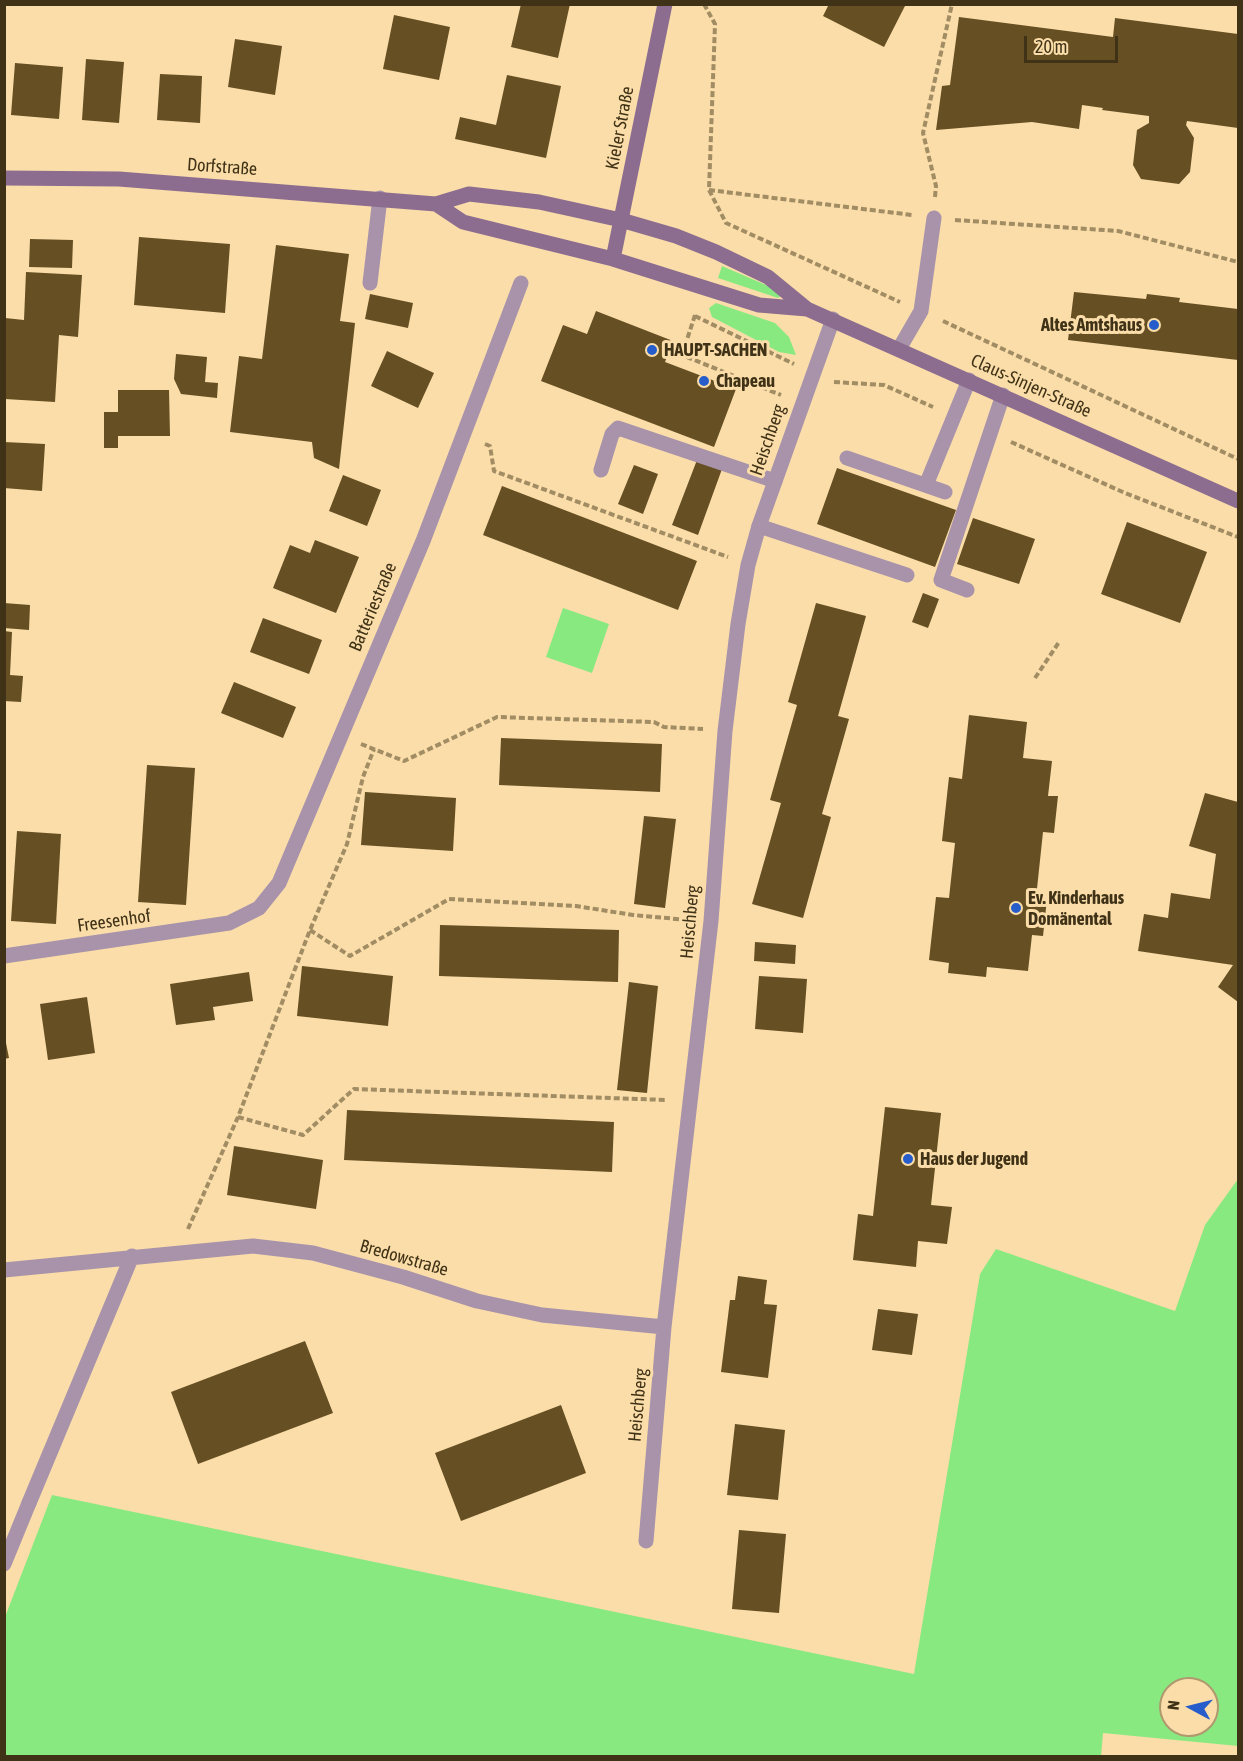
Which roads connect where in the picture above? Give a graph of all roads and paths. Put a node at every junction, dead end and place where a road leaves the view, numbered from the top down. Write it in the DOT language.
graph roads {
  1 [pos="665,4"];
  2 [pos="704,4"];
  3 [pos="952,4"];
  4 [pos="4,178"];
  5 [pos="709,190"];
  6 [pos="380,198"];
  7 [pos="436,204"];
  8 [pos="934,218"];
  9 [pos="621,220"];
  10 [pos="613,259"];
  11 [pos="1239,262"];
  12 [pos="370,283"];
  13 [pos="521,283"];
  14 [pos="807,309"];
  15 [pos="921,311"];
  16 [pos="695,316"];
  17 [pos="832,319"];
  18 [pos="900,349"];
  19 [pos="669,352"];
  20 [pos="682,355"];
  21 [pos="969,380"];
  22 [pos="1003,395"];
  23 [pos="802,403"];
  24 [pos="490,446"];
  25 [pos="847,458"];
  26 [pos="1239,459"];
  27 [pos="601,470"];
  28 [pos="775,481"];
  29 [pos="926,485"];
  30 [pos="945,492"];
  31 [pos="1239,501"];
  32 [pos="759,526"];
  33 [pos="748,565"];
  34 [pos="907,575"];
  35 [pos="967,590"];
  36 [pos="1059,642"];
  37 [pos="1035,678"];
  38 [pos="686,728"];
  39 [pos="356,742"];
  40 [pos="374,749"];
  41 [pos="711,921"];
  42 [pos="229,923"];
  43 [pos="310,930"];
  44 [pos="4,956"];
  45 [pos="689,1101"];
  46 [pos="238,1117"];
  47 [pos="184,1251"];
  48 [pos="132,1256"];
  49 [pos="4,1270"];
  50 [pos="664,1327"];
  51 [pos="646,1542"];
  52 [pos="4,1564"];
  1 -- 9 [label="main road, Kieler Straße"];
  2 -- 5 [label="path"];
  3 -- 8 [label="path"];
  4 -- 6 [label="main road, Dorfstraße"];
  5 -- 8 [label="path"];
  5 -- 15 [label="path"];
  6 -- 7 [label="main road, Dorfstraße"];
  6 -- 12 [label="street"];
  7 -- 9 [label="main road, Dorfstraße"];
  7 -- 10 [label="main road, Dorfstraße"];
  8 -- 11 [label="path"];
  8 -- 15 [label="street"];
  9 -- 10 [label="main road, Kieler Straße"];
  9 -- 14 [label="main road, Claus-Sinjen-Straße"];
  10 -- 14 [label="main road, Claus-Sinjen-Straße"];
  13 -- 42 [label="street, Batteriestraße"];
  14 -- 17 [label="main road, Claus-Sinjen-Straße"];
  15 -- 18 [label="street"];
  15 -- 26 [label="path"];
  16 -- 20 [label="path"];
  17 -- 18 [label="main road, Claus-Sinjen-Straße"];
  17 -- 23 [label="street, Heischberg"];
  18 -- 21 [label="main road, Claus-Sinjen-Straße"];
  19 -- 20 [label="path"];
  20 -- 23 [label="path"];
  21 -- 22 [label="main road, Claus-Sinjen-Straße"];
  21 -- 29 [label="street"];
  22 -- 31 [label="main road, Claus-Sinjen-Straße"];
  22 -- 35 [label="street"];
  23 -- 28 [label="street, Heischberg"];
  24 -- 33 [label="path"];
  25 -- 29 [label="street"];
  27 -- 28 [label="street"];
  28 -- 32 [label="street, Heischberg"];
  29 -- 30 [label="street"];
  32 -- 33 [label="street, Heischberg"];
  32 -- 34 [label="street"];
  33 -- 41 [label="street, Heischberg"];
  36 -- 37 [label="path"];
  38 -- 40 [label="path"];
  39 -- 40 [label="path"];
  40 -- 43 [label="path"];
  41 -- 43 [label="path"];
  41 -- 45 [label="street, Heischberg"];
  42 -- 44 [label="street, Freesenhof"];
  43 -- 46 [label="path"];
  45 -- 46 [label="path"];
  45 -- 50 [label="street, Heischberg"];
  46 -- 47 [label="path"];
  47 -- 48 [label="street, Bredowstraße"];
  47 -- 50 [label="street, Bredowstraße"];
  48 -- 49 [label="street, Bredowstraße"];
  48 -- 52 [label="street"];
  50 -- 51 [label="street, Heischberg"];
}
